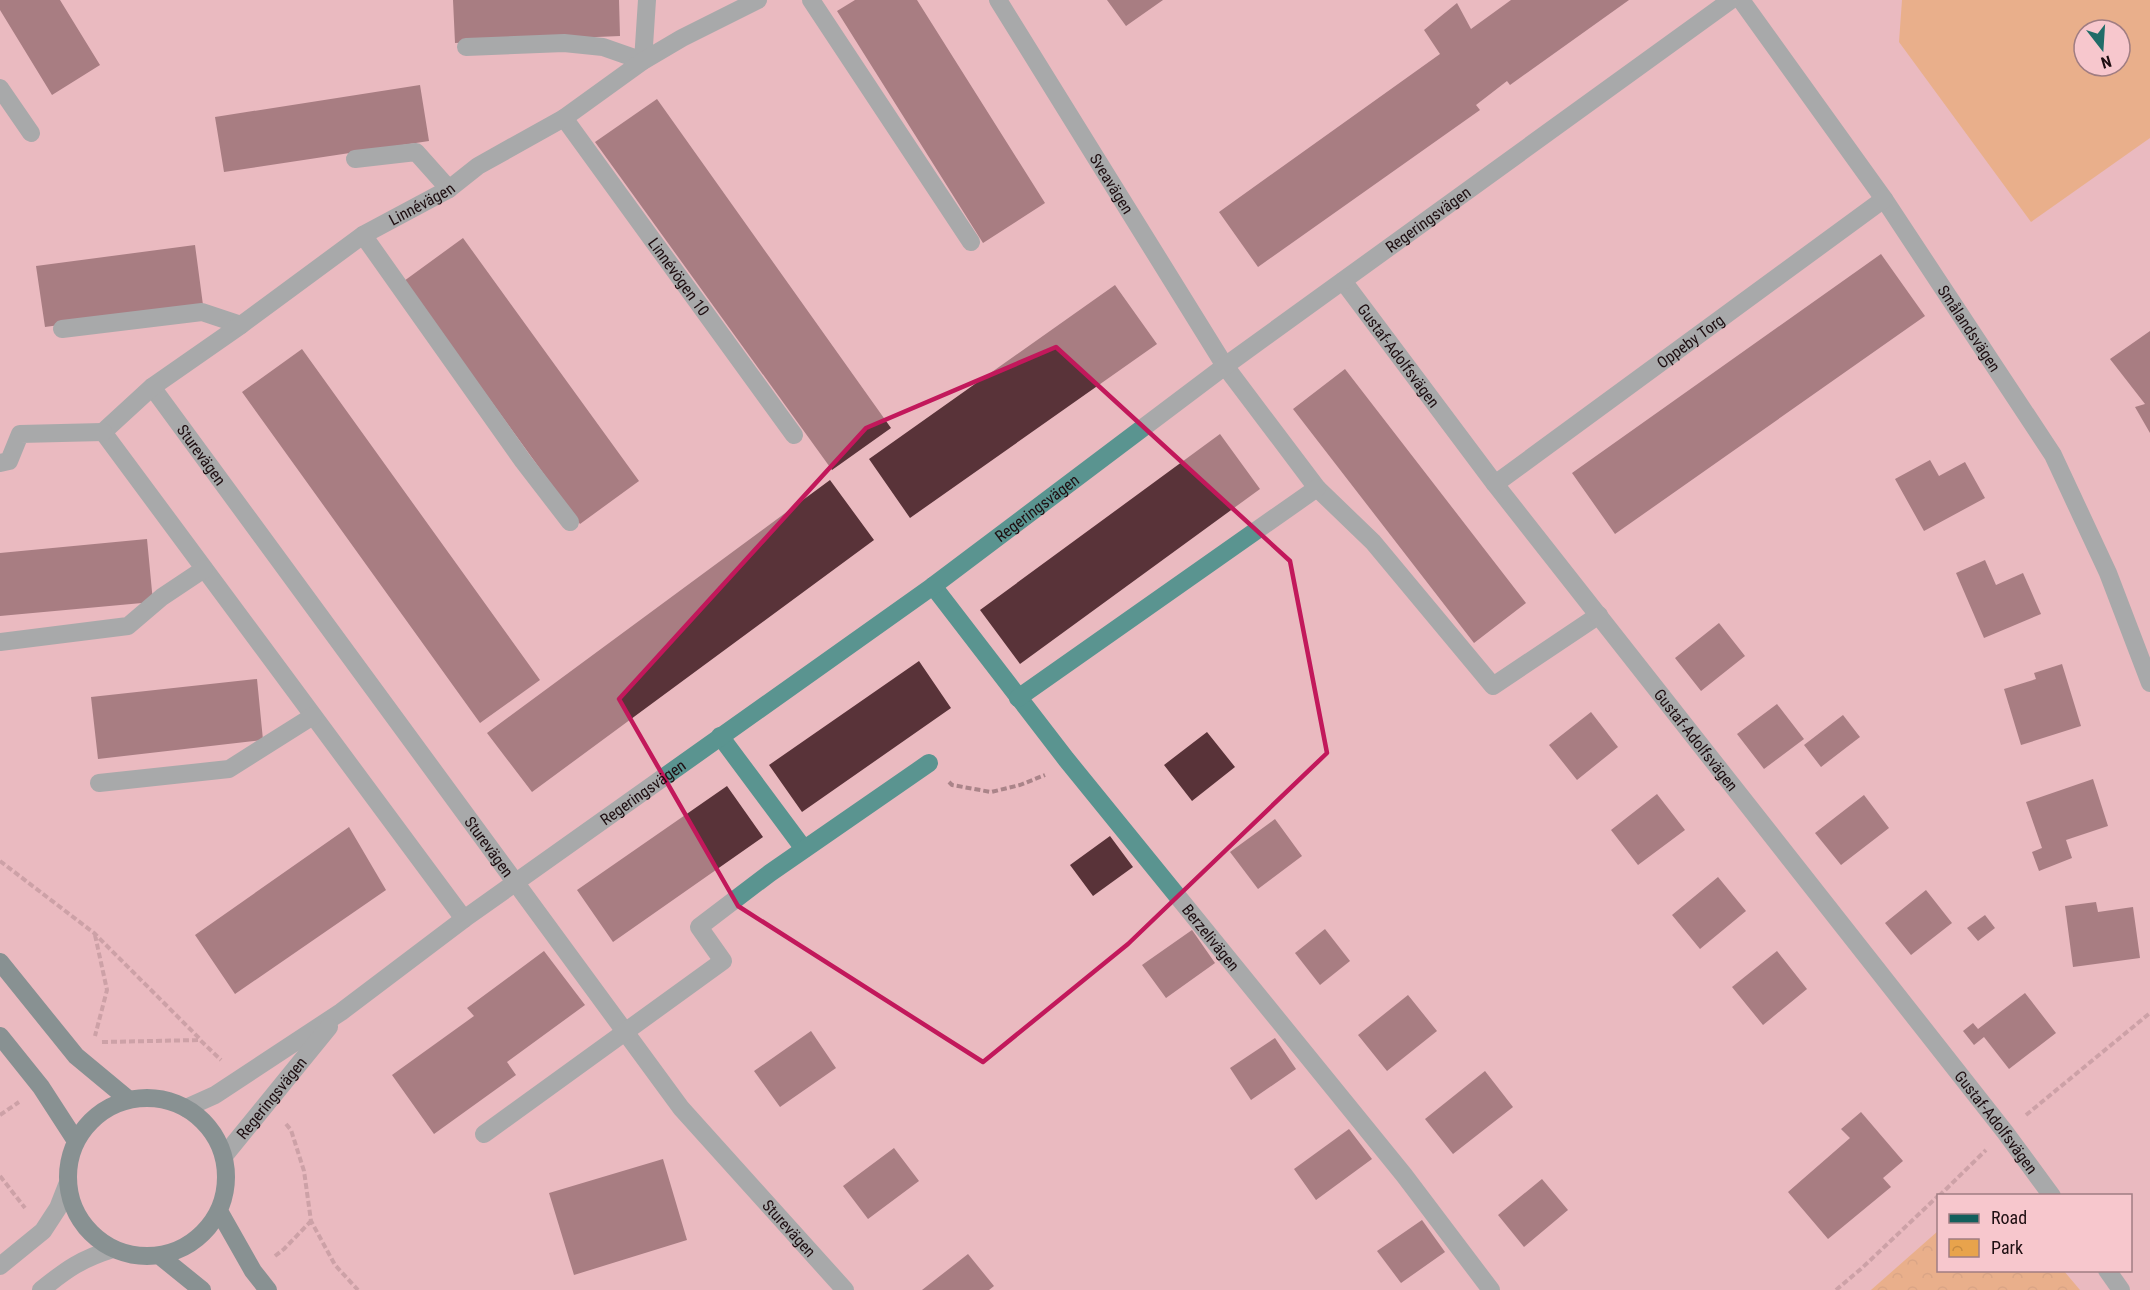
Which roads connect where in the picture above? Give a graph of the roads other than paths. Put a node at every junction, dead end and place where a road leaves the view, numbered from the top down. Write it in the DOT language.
graph roads {
  1 [pos="647,0"];
  2 [pos="758,0"];
  3 [pos="811,0"];
  4 [pos="998,0"];
  5 [pos="1731,0"];
  6 [pos="1741,0"];
  7 [pos="466,47"];
  8 [pos="643,61"];
  9 [pos="0,88"];
  10 [pos="564,118"];
  11 [pos="31,133"];
  12 [pos="355,159"];
  13 [pos="448,189"];
  14 [pos="1884,200"];
  15 [pos="363,235"];
  16 [pos="971,242"];
  17 [pos="1343,281"];
  18 [pos="241,325"];
  19 [pos="62,329"];
  20 [pos="1225,366"];
  21 [pos="152,387"];
  22 [pos="103,432"];
  23 [pos="794,435"];
  24 [pos="0,463"];
  25 [pos="1496,484"];
  26 [pos="1317,488"];
  27 [pos="570,522"];
  28 [pos="204,569"];
  29 [pos="933,586"];
  30 [pos="1599,615"];
  31 [pos="0,642"];
  32 [pos="2150,683"];
  33 [pos="1018,698"];
  34 [pos="313,716"];
  35 [pos="720,736"];
  36 [pos="929,763"];
  37 [pos="99,783"];
  38 [pos="804,849"];
  39 [pos="517,883"];
  40 [pos="464,919"];
  41 [pos="0,962"];
  42 [pos="341,1012"];
  43 [pos="624,1032"];
  44 [pos="0,1036"];
  45 [pos="129,1100"];
  46 [pos="186,1108"];
  47 [pos="484,1134"];
  48 [pos="76,1141"];
  49 [pos="224,1156"];
  50 [pos="68,1185"];
  51 [pos="2051,1194"];
  52 [pos="219,1211"];
  53 [pos="113,1250"];
  54 [pos="160,1256"];
  55 [pos="0,1266"];
  56 [pos="2108,1272"];
  57 [pos="41,1290"];
  58 [pos="202,1290"];
  59 [pos="268,1290"];
  60 [pos="845,1290"];
  61 [pos="1491,1290"];
  62 [pos="2121,1290"];
  1 -- 8 [label="street"];
  2 -- 8 [label="street, Linnévägen"];
  3 -- 16 [label="street"];
  4 -- 20 [label="street, Sveavägen"];
  5 -- 17 [label="street, Regeringsvägen"];
  6 -- 14 [label="street, Smålandsvägen"];
  7 -- 8 [label="street"];
  8 -- 10 [label="street, Linnévägen"];
  9 -- 11 [label="street"];
  10 -- 13 [label="street, Linnévägen"];
  10 -- 23 [label="street, Linnévögen 10"];
  12 -- 13 [label="street"];
  13 -- 15 [label="street, Linnévägen"];
  14 -- 25 [label="street, Oppeby Torg"];
  14 -- 32 [label="street, Smålandsvägen"];
  15 -- 18 [label="street, Linnévägen"];
  15 -- 27 [label="street"];
  17 -- 20 [label="street, Regeringsvägen"];
  17 -- 25 [label="street, Gustaf-Adolfsvägen"];
  18 -- 19 [label="street"];
  18 -- 21 [label="street, Linnévägen"];
  20 -- 26 [label="street, Sveavägen"];
  20 -- 29 [label="street, Regeringsvägen"];
  21 -- 22 [label="street, Linnévägen"];
  21 -- 39 [label="street, Sturevägen"];
  22 -- 24 [label="street"];
  22 -- 28 [label="street"];
  25 -- 30 [label="street, Gustaf-Adolfsvägen"];
  26 -- 30 [label="street, Sveavägen"];
  26 -- 33 [label="street"];
  28 -- 31 [label="street"];
  28 -- 34 [label="street"];
  29 -- 33 [label="street, Berzelivägen"];
  29 -- 35 [label="street, Regeringsvägen"];
  30 -- 51 [label="street, Gustaf-Adolfsvägen"];
  33 -- 61 [label="street, Berzelivägen"];
  34 -- 37 [label="street"];
  34 -- 40 [label="street"];
  35 -- 38 [label="street"];
  35 -- 39 [label="street, Regeringsvägen"];
  36 -- 38 [label="street"];
  38 -- 43 [label="street"];
  39 -- 40 [label="street, Regeringsvägen"];
  39 -- 43 [label="street, Sturevägen"];
  40 -- 42 [label="street, Regeringsvägen"];
  41 -- 45 [label="main road"];
  42 -- 46 [label="street, Regeringsvägen"];
  42 -- 49 [label="street, Regeringsvägen"];
  43 -- 47 [label="street"];
  43 -- 60 [label="street, Sturevägen"];
  44 -- 48 [label="main road"];
  45 -- 46 [label="main road"];
  45 -- 48 [label="main road"];
  46 -- 49 [label="main road"];
  48 -- 50 [label="main road"];
  49 -- 52 [label="main road"];
  50 -- 53 [label="main road"];
  50 -- 55 [label="street"];
  52 -- 54 [label="main road"];
  52 -- 59 [label="main road"];
  53 -- 54 [label="main road"];
  53 -- 57 [label="street"];
  54 -- 58 [label="main road"];
  56 -- 62 [label="street"];
}
